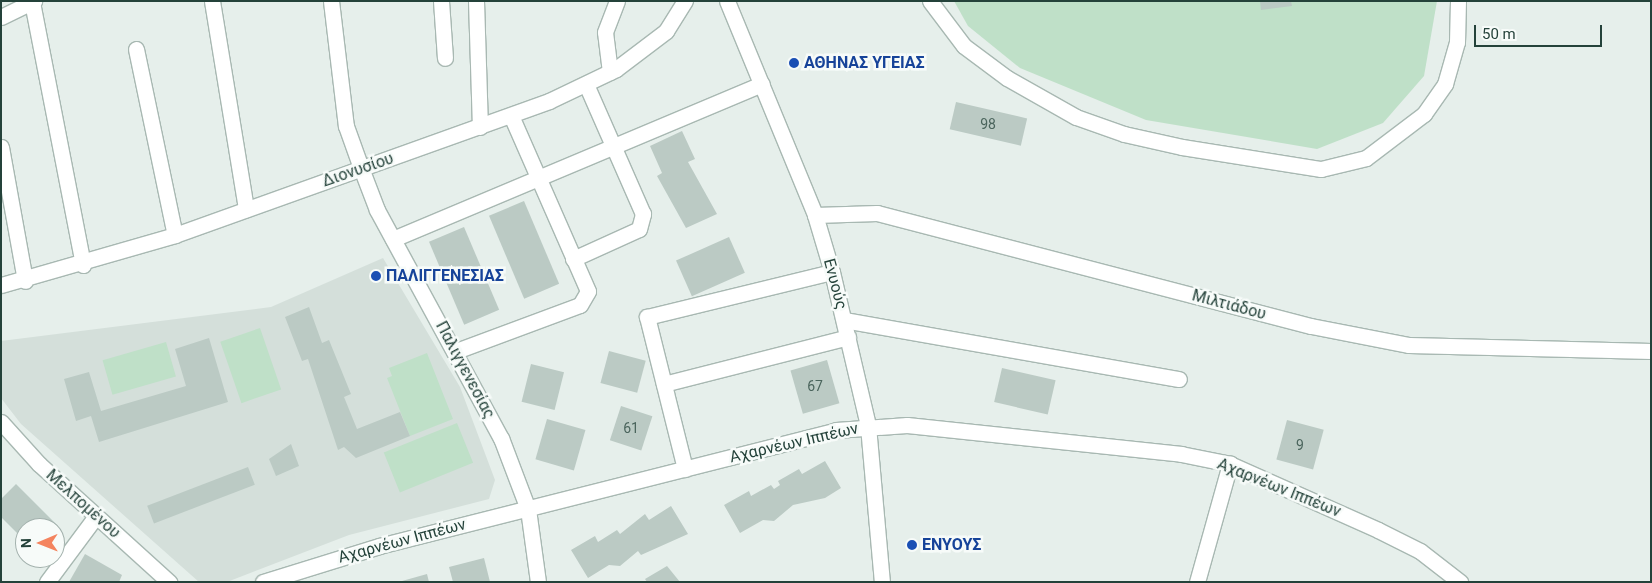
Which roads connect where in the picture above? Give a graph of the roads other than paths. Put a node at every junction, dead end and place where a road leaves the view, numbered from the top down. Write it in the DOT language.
graph roads {
  1 [pos="212,1"];
  2 [pos="331,1"];
  3 [pos="476,1"];
  4 [pos="617,1"];
  5 [pos="685,1"];
  6 [pos="727,1"];
  7 [pos="930,1"];
  8 [pos="1458,1"];
  9 [pos="33,2"];
  10 [pos="445,4"];
  11 [pos="1,17"];
  12 [pos="136,49"];
  13 [pos="445,58"];
  14 [pos="610,72"];
  15 [pos="586,84"];
  16 [pos="762,84"];
  17 [pos="511,116"];
  18 [pos="480,127"];
  19 [pos="1,147"];
  20 [pos="613,147"];
  21 [pos="361,168"];
  22 [pos="538,178"];
  23 [pos="246,209"];
  24 [pos="816,215"];
  25 [pos="175,235"];
  26 [pos="393,239"];
  27 [pos="572,259"];
  28 [pos="83,265"];
  29 [pos="832,272"];
  30 [pos="26,281"];
  31 [pos="1,285"];
  32 [pos="844,320"];
  33 [pos="848,337"];
  34 [pos="456,351"];
  35 [pos="1651,351"];
  36 [pos="1179,379"];
  37 [pos="664,384"];
  38 [pos="1,422"];
  39 [pos="868,426"];
  40 [pos="1230,464"];
  41 [pos="685,469"];
  42 [pos="528,509"];
  43 [pos="96,516"];
  44 [pos="47,582"];
  45 [pos="169,582"];
  46 [pos="262,582"];
  47 [pos="538,582"];
  48 [pos="882,582"];
  49 [pos="1197,582"];
  50 [pos="1460,582"];
  1 -- 23 [label="street"];
  2 -- 21 [label="street, Παλιγγενεσίας"];
  3 -- 18 [label="street"];
  4 -- 14 [label="street"];
  5 -- 14 [label="street, Διονυσίου"];
  6 -- 16 [label="street, Ενυούς"];
  7 -- 8 [label="street"];
  9 -- 11 [label="street"];
  9 -- 28 [label="street"];
  10 -- 13 [label="street"];
  12 -- 25 [label="street"];
  14 -- 15 [label="street, Διονυσίου"];
  15 -- 17 [label="street, Διονυσίου"];
  15 -- 20 [label="street"];
  16 -- 20 [label="street"];
  16 -- 24 [label="street, Ενυούς"];
  17 -- 18 [label="street, Διονυσίου"];
  17 -- 22 [label="street"];
  18 -- 21 [label="street, Διονυσίου"];
  19 -- 30 [label="street"];
  20 -- 22 [label="street"];
  20 -- 27 [label="street"];
  21 -- 23 [label="street, Διονυσίου"];
  21 -- 26 [label="street, Παλιγγενεσίας"];
  22 -- 26 [label="street"];
  22 -- 27 [label="street"];
  23 -- 25 [label="street, Διονυσίου"];
  24 -- 29 [label="street, Ενυούς"];
  24 -- 35 [label="street, Μιλτιάδου"];
  25 -- 28 [label="street, Διονυσίου"];
  26 -- 34 [label="street, Παλιγγενεσίας"];
  27 -- 34 [label="street"];
  28 -- 30 [label="street, Διονυσίου"];
  29 -- 32 [label="street, Ενυούς"];
  29 -- 37 [label="street"];
  30 -- 31 [label="street, Διονυσίου"];
  32 -- 33 [label="street, Ενυούς"];
  32 -- 36 [label="street"];
  33 -- 37 [label="street"];
  33 -- 39 [label="street, Ενυούς"];
  34 -- 42 [label="street, Παλιγγενεσίας"];
  37 -- 41 [label="street"];
  38 -- 43 [label="street, Μελπομένου"];
  39 -- 40 [label="street, Αχαρνέων Ιππέων"];
  39 -- 41 [label="street, Αχαρνέων Ιππέων"];
  39 -- 48 [label="street, Ενυούς"];
  40 -- 49 [label="street"];
  40 -- 50 [label="street, Αχαρνέων Ιππέων"];
  41 -- 42 [label="street, Αχαρνέων Ιππέων"];
  42 -- 46 [label="street, Αχαρνέων Ιππέων"];
  42 -- 47 [label="street, Παλιγγενεσίας"];
  43 -- 44 [label="street"];
  43 -- 45 [label="street, Μελπομένου"];
}
